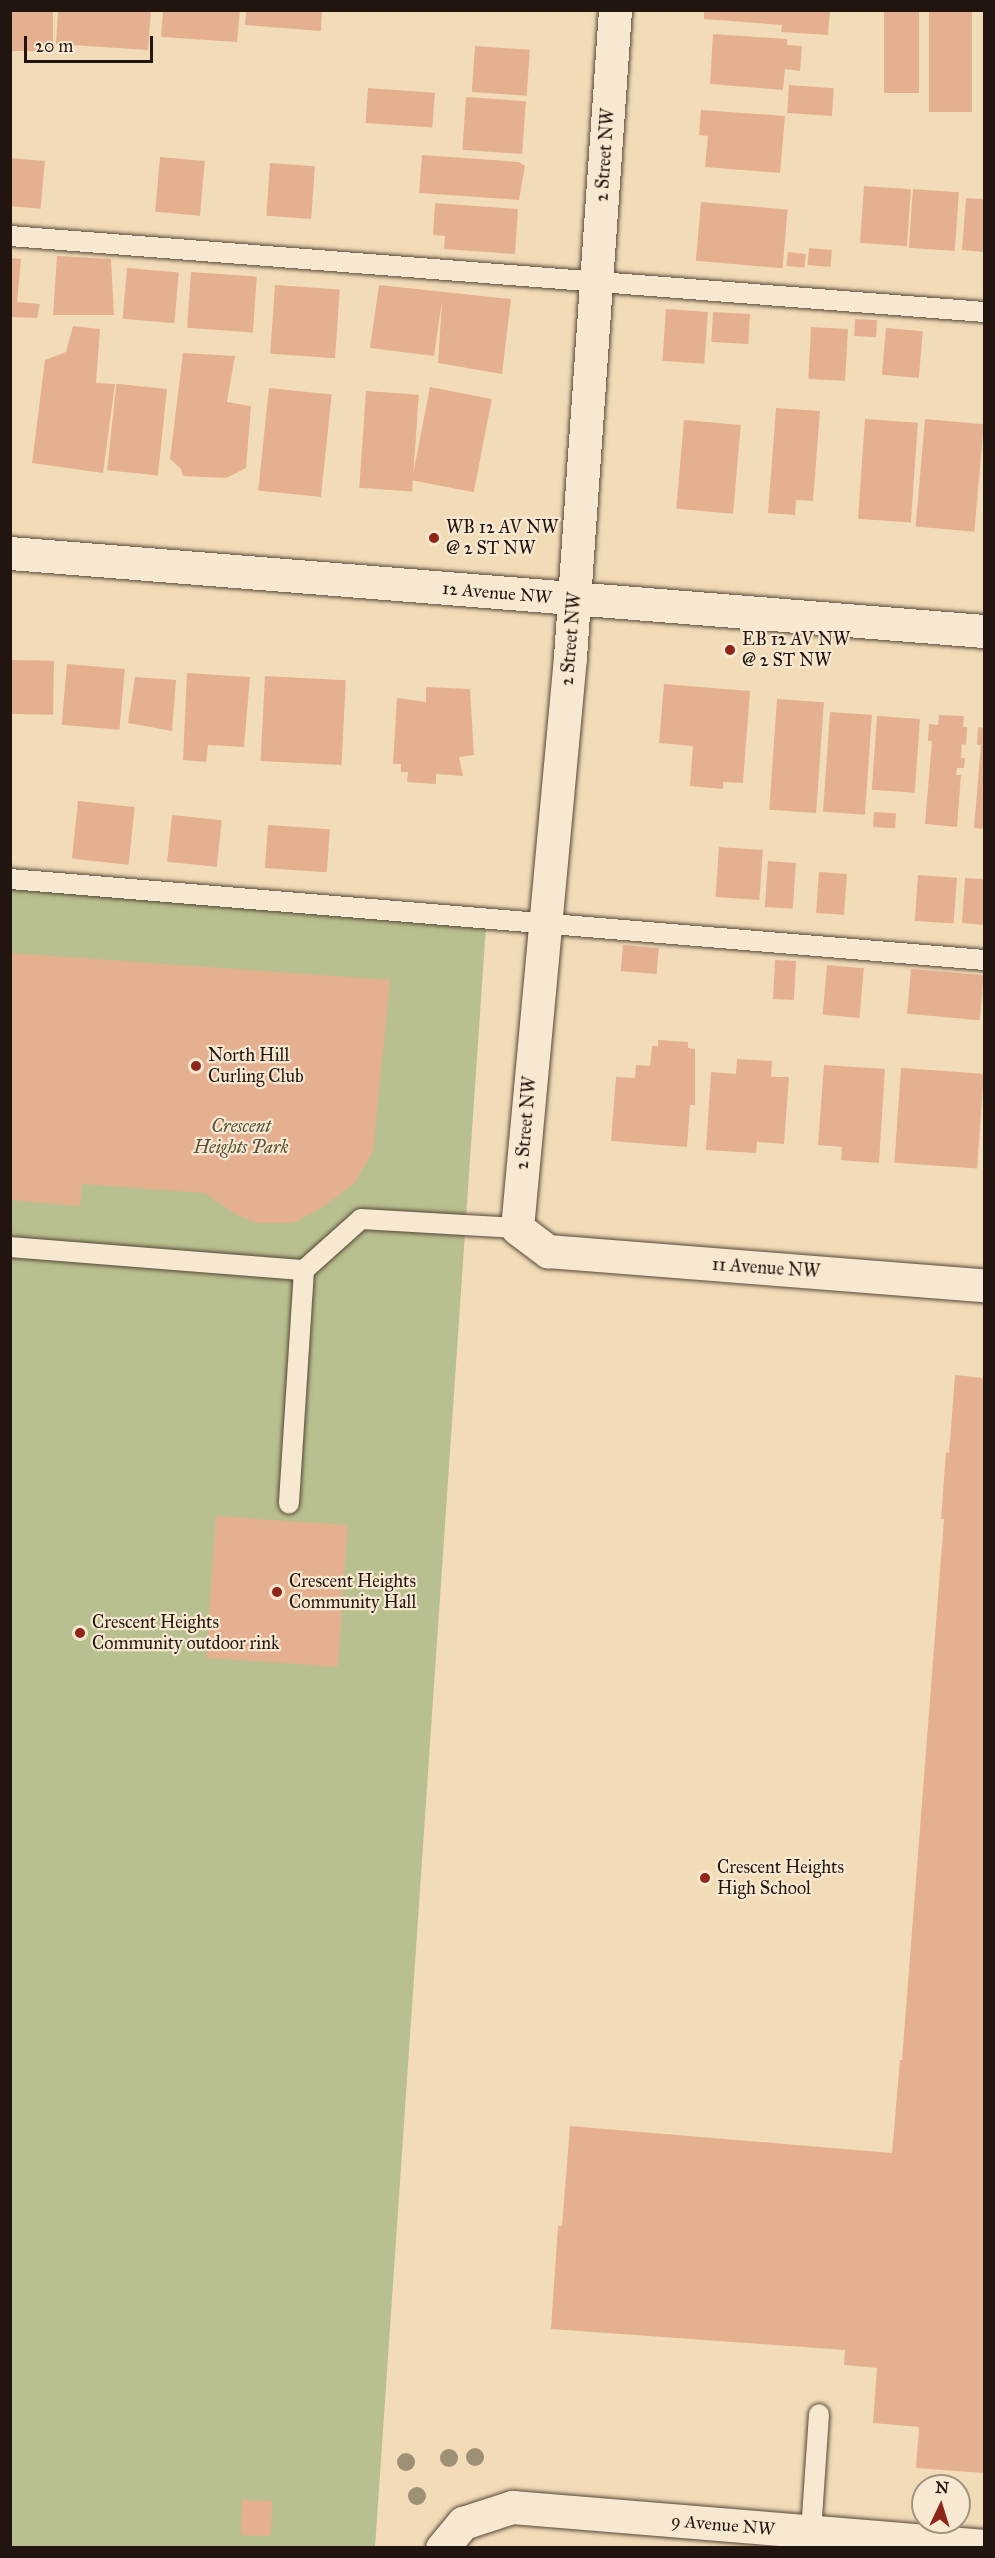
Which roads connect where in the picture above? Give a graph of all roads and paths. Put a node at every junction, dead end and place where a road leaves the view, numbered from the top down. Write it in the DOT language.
graph roads {
  1 [pos="615,10"];
  2 [pos="10,236"];
  3 [pos="596,284"];
  4 [pos="984,312"];
  5 [pos="10,553"];
  6 [pos="574,599"];
  7 [pos="984,632"];
  8 [pos="10,879"];
  9 [pos="544,922"];
  10 [pos="984,960"];
  11 [pos="517,1228"];
  12 [pos="10,1247"];
  13 [pos="304,1270"];
  14 [pos="984,1284"];
  15 [pos="289,1504"];
  16 [pos="819,2414"];
  17 [pos="811,2532"];
  18 [pos="984,2546"];
  19 [pos="442,2547"];
  1 -- 3 [label="street, 2 Street NW"];
  2 -- 3 [label="lane"];
  3 -- 4 [label="lane"];
  3 -- 6 [label="street, 2 Street NW"];
  5 -- 6 [label="street, 12 Avenue NW"];
  6 -- 7 [label="street, 12 Avenue NW"];
  6 -- 9 [label="street, 2 Street NW"];
  8 -- 9 [label="lane"];
  9 -- 10 [label="lane"];
  9 -- 11 [label="street, 2 Street NW"];
  11 -- 13 [label="lane"];
  11 -- 14 [label="street, 11 Avenue NW"];
  12 -- 13 [label="lane"];
  13 -- 15 [label="lane"];
  16 -- 17 [label="lane"];
  17 -- 18 [label="street, 9 Avenue NW"];
  17 -- 19 [label="street, 9 Avenue NW"];
}
